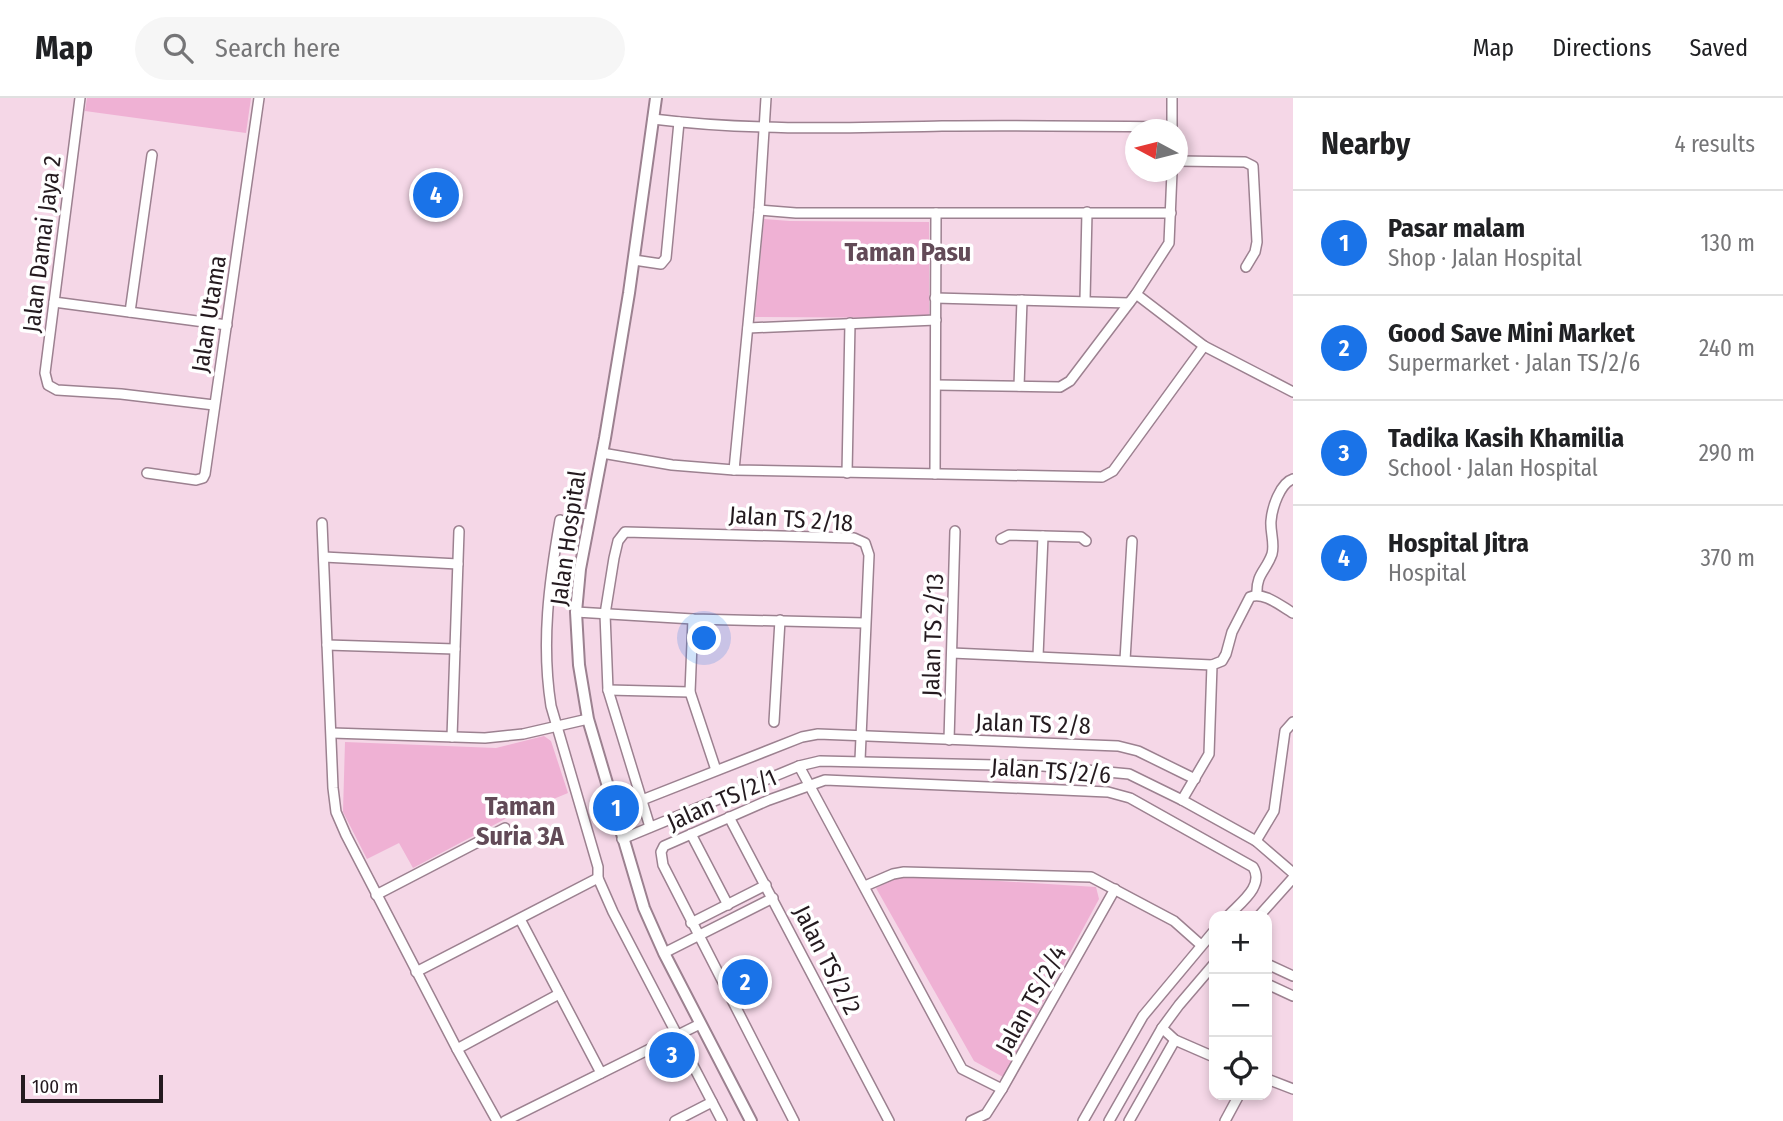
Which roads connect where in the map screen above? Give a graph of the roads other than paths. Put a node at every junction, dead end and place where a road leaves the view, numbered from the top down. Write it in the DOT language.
graph roads {
  1 [pos="80,98"];
  2 [pos="259,98"];
  3 [pos="656,98"];
  4 [pos="766,98"];
  5 [pos="1172,98"];
  6 [pos="1172,119"];
  7 [pos="653,120"];
  8 [pos="679,122"];
  9 [pos="1125,127"];
  10 [pos="763,128"];
  11 [pos="152,155"];
  12 [pos="1188,161"];
  13 [pos="1172,182"];
  14 [pos="759,210"];
  15 [pos="1087,212"];
  16 [pos="936,213"];
  17 [pos="1171,213"];
  18 [pos="634,260"];
  19 [pos="1246,267"];
  20 [pos="1136,294"];
  21 [pos="935,298"];
  22 [pos="1022,300"];
  23 [pos="1085,300"];
  24 [pos="54,302"];
  25 [pos="1129,303"];
  26 [pos="130,312"];
  27 [pos="936,320"];
  28 [pos="850,323"];
  29 [pos="228,325"];
  30 [pos="748,328"];
  31 [pos="1205,346"];
  32 [pos="936,385"];
  33 [pos="1019,386"];
  34 [pos="1293,392"];
  35 [pos="214,405"];
  36 [pos="602,453"];
  37 [pos="734,470"];
  38 [pos="847,473"];
  39 [pos="146,474"];
  40 [pos="934,474"];
  41 [pos="1293,480"];
  42 [pos="560,520"];
  43 [pos="323,523"];
  44 [pos="459,531"];
  45 [pos="955,531"];
  46 [pos="1043,536"];
  47 [pos="1001,538"];
  48 [pos="1086,541"];
  49 [pos="1132,541"];
  50 [pos="324,557"];
  51 [pos="458,564"];
  52 [pos="1257,594"];
  53 [pos="576,612"];
  54 [pos="1293,613"];
  55 [pos="605,614"];
  56 [pos="693,619"];
  57 [pos="780,620"];
  58 [pos="865,623"];
  59 [pos="327,645"];
  60 [pos="455,649"];
  61 [pos="952,653"];
  62 [pos="1038,656"];
  63 [pos="1125,660"];
  64 [pos="1212,666"];
  65 [pos="608,690"];
  66 [pos="690,692"];
  67 [pos="588,719"];
  68 [pos="775,722"];
  69 [pos="1293,722"];
  70 [pos="557,726"];
  71 [pos="332,733"];
  72 [pos="862,736"];
  73 [pos="452,737"];
  74 [pos="948,740"];
  75 [pos="860,760"];
  76 [pos="799,766"];
  77 [pos="716,770"];
  78 [pos="1195,779"];
  79 [pos="810,784"];
  80 [pos="642,800"];
  81 [pos="1182,800"];
  82 [pos="729,817"];
  83 [pos="650,827"];
  84 [pos="505,828"];
  85 [pos="691,834"];
  86 [pos="622,839"];
  87 [pos="1256,841"];
  88 [pos="1293,875"];
  89 [pos="598,878"];
  90 [pos="766,885"];
  91 [pos="865,886"];
  92 [pos="1115,889"];
  93 [pos="376,895"];
  94 [pos="773,898"];
  95 [pos="727,905"];
  96 [pos="1232,911"];
  97 [pos="1263,911"];
  98 [pos="520,919"];
  99 [pos="691,923"];
  100 [pos="698,936"];
  101 [pos="1209,936"];
  102 [pos="1201,945"];
  103 [pos="664,953"];
  104 [pos="1272,966"];
  105 [pos="1209,970"];
  106 [pos="416,972"];
  107 [pos="1293,976"];
  108 [pos="1272,986"];
  109 [pos="559,994"];
  110 [pos="1293,996"];
  111 [pos="700,1024"];
  112 [pos="1163,1028"];
  113 [pos="678,1035"];
  114 [pos="1175,1040"];
  115 [pos="457,1049"];
  116 [pos="1209,1055"];
  117 [pos="601,1073"];
  118 [pos="1272,1081"];
  119 [pos="1002,1089"];
  120 [pos="1293,1089"];
  121 [pos="1236,1100"];
  122 [pos="712,1102"];
  123 [pos="497,1121"];
  124 [pos="505,1121"];
  125 [pos="675,1121"];
  126 [pos="722,1121"];
  127 [pos="751,1121"];
  128 [pos="794,1121"];
  129 [pos="889,1121"];
  130 [pos="971,1121"];
  131 [pos="1083,1121"];
  132 [pos="1109,1121"];
  133 [pos="1129,1121"];
  134 [pos="1225,1121"];
  1 -- 24 [label="street, Jalan Damai Jaya 2"];
  2 -- 29 [label="street, Jalan Utama"];
  3 -- 7 [label="street, Jalan Hospital"];
  4 -- 10 [label="street"];
  5 -- 6 [label="street"];
  7 -- 8 [label="street"];
  7 -- 18 [label="street, Jalan Hospital"];
  8 -- 10 [label="street"];
  8 -- 18 [label="street"];
  9 -- 10 [label="street"];
  10 -- 14 [label="street"];
  11 -- 26 [label="street"];
  12 -- 19 [label="street"];
  13 -- 17 [label="street"];
  14 -- 16 [label="street"];
  14 -- 30 [label="street"];
  15 -- 16 [label="street"];
  15 -- 17 [label="street"];
  15 -- 23 [label="street"];
  16 -- 21 [label="street"];
  17 -- 20 [label="street"];
  18 -- 36 [label="street, Jalan Hospital"];
  20 -- 25 [label="street"];
  20 -- 31 [label="street"];
  21 -- 22 [label="street"];
  21 -- 27 [label="street"];
  22 -- 23 [label="street"];
  22 -- 33 [label="street"];
  23 -- 25 [label="street"];
  24 -- 26 [label="street"];
  24 -- 35 [label="street, Jalan Damai Jaya 2"];
  25 -- 33 [label="street"];
  26 -- 29 [label="street"];
  27 -- 28 [label="street"];
  27 -- 32 [label="street"];
  28 -- 30 [label="street"];
  28 -- 38 [label="street"];
  29 -- 35 [label="street, Jalan Utama"];
  30 -- 37 [label="street"];
  31 -- 34 [label="street"];
  31 -- 40 [label="street"];
  32 -- 33 [label="street"];
  32 -- 40 [label="street"];
  35 -- 39 [label="street, Jalan Utama"];
  36 -- 37 [label="street"];
  36 -- 53 [label="street, Jalan Hospital"];
  37 -- 38 [label="street"];
  38 -- 40 [label="street"];
  41 -- 52 [label="street"];
  42 -- 70 [label="street"];
  43 -- 50 [label="street"];
  44 -- 51 [label="street"];
  45 -- 61 [label="street, Jalan TS 2/13"];
  46 -- 47 [label="street"];
  46 -- 48 [label="street"];
  46 -- 62 [label="street"];
  49 -- 63 [label="street"];
  50 -- 51 [label="street"];
  50 -- 59 [label="street"];
  51 -- 60 [label="street"];
  52 -- 54 [label="street"];
  52 -- 64 [label="street"];
  53 -- 55 [label="street"];
  53 -- 67 [label="street, Jalan Hospital"];
  55 -- 56 [label="street"];
  55 -- 58 [label="street, Jalan TS 2/18"];
  55 -- 65 [label="street"];
  56 -- 57 [label="street"];
  56 -- 66 [label="street"];
  57 -- 58 [label="street"];
  57 -- 68 [label="street"];
  58 -- 72 [label="street, Jalan TS 2/18"];
  59 -- 60 [label="street"];
  59 -- 71 [label="street"];
  60 -- 73 [label="street"];
  61 -- 62 [label="street"];
  61 -- 74 [label="street, Jalan TS 2/13"];
  62 -- 63 [label="street"];
  63 -- 64 [label="street"];
  64 -- 78 [label="street"];
  65 -- 66 [label="street"];
  65 -- 80 [label="street"];
  66 -- 77 [label="street"];
  67 -- 70 [label="street"];
  67 -- 86 [label="street, Jalan Hospital"];
  69 -- 87 [label="street"];
  70 -- 73 [label="street"];
  70 -- 89 [label="street"];
  71 -- 73 [label="street"];
  71 -- 93 [label="street"];
  72 -- 74 [label="street, Jalan TS 2/8"];
  72 -- 75 [label="street, Jalan TS 2/18"];
  72 -- 77 [label="street, Jalan TS 2/8"];
  74 -- 78 [label="street, Jalan TS 2/8"];
  75 -- 76 [label="street"];
  75 -- 81 [label="street"];
  76 -- 79 [label="street"];
  76 -- 83 [label="street"];
  77 -- 80 [label="street, Jalan TS 2/8"];
  78 -- 81 [label="street"];
  79 -- 82 [label="street, Jalan TS/2/1"];
  79 -- 91 [label="street"];
  79 -- 96 [label="street, Jalan TS/2/6"];
  80 -- 83 [label="street"];
  81 -- 87 [label="street"];
  82 -- 85 [label="street, Jalan TS/2/1"];
  82 -- 90 [label="street, Jalan TS/2/2"];
  83 -- 86 [label="street"];
  84 -- 93 [label="street"];
  85 -- 95 [label="street"];
  85 -- 99 [label="street, Jalan TS/2/1"];
  86 -- 103 [label="street, Jalan Hospital"];
  87 -- 88 [label="street"];
  88 -- 97 [label="street"];
  89 -- 98 [label="street"];
  89 -- 113 [label="street"];
  90 -- 94 [label="street, Jalan TS/2/2"];
  90 -- 95 [label="street"];
  91 -- 92 [label="street"];
  91 -- 119 [label="street"];
  92 -- 102 [label="street"];
  92 -- 119 [label="street, Jalan TS/2/4"];
  93 -- 106 [label="street"];
  94 -- 100 [label="street"];
  94 -- 129 [label="street, Jalan TS/2/2"];
  95 -- 99 [label="street"];
  98 -- 106 [label="street"];
  98 -- 109 [label="street"];
  99 -- 100 [label="street, Jalan TS/2/1"];
  100 -- 103 [label="street"];
  100 -- 128 [label="street"];
  101 -- 102 [label="street"];
  102 -- 131 [label="street"];
  103 -- 111 [label="street, Jalan Hospital"];
  104 -- 107 [label="street"];
  105 -- 112 [label="street"];
  106 -- 115 [label="street"];
  108 -- 110 [label="street"];
  109 -- 115 [label="street"];
  109 -- 117 [label="street"];
  111 -- 113 [label="street"];
  111 -- 127 [label="street, Jalan Hospital"];
  112 -- 114 [label="street"];
  112 -- 132 [label="street"];
  113 -- 117 [label="street"];
  113 -- 122 [label="street"];
  114 -- 116 [label="street"];
  114 -- 133 [label="street"];
  115 -- 123 [label="street"];
  117 -- 124 [label="street"];
  118 -- 120 [label="street"];
  119 -- 130 [label="street, Jalan TS/2/4"];
  121 -- 134 [label="street"];
  122 -- 125 [label="street"];
  122 -- 126 [label="street"];
}
